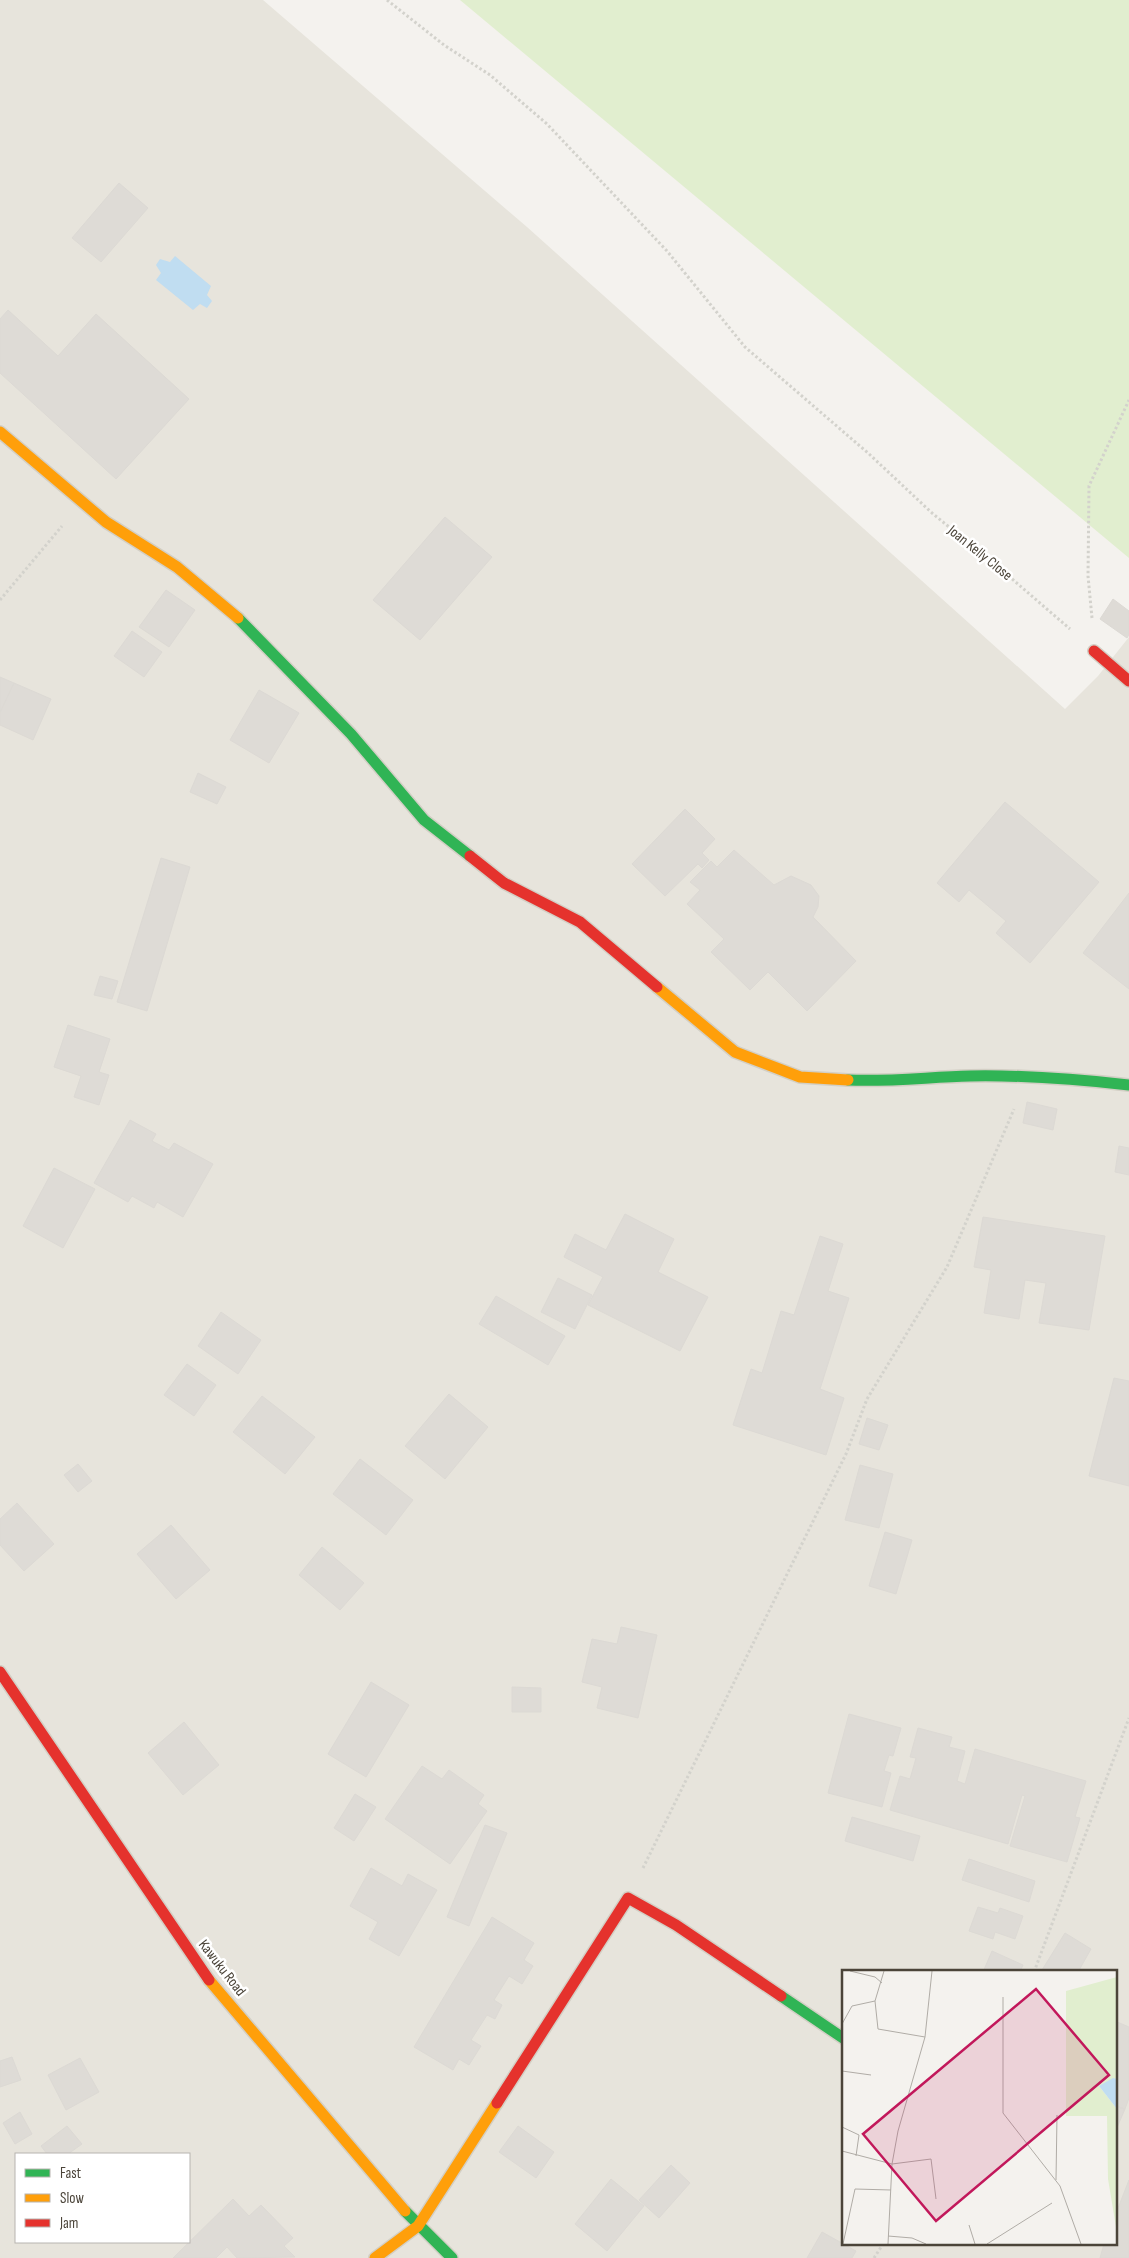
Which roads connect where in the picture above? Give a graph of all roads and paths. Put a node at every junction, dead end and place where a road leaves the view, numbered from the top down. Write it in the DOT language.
graph roads {
  1 [pos="387,0"];
  2 [pos="1129,400"];
  3 [pos="0,432"];
  4 [pos="87,505"];
  5 [pos="0,600"];
  6 [pos="1094,651"];
  7 [pos="1129,681"];
  8 [pos="1015,1077"];
  9 [pos="1129,1085"];
  10 [pos="0,1672"];
  11 [pos="1129,1718"];
  12 [pos="628,1898"];
  13 [pos="1035,1970"];
  14 [pos="842,2037"];
  15 [pos="418,2226"];
  16 [pos="882,2246"];
  17 [pos="376,2258"];
  18 [pos="452,2258"];
  19 [pos="874,2258"];
  1 -- 6 [label="path, Joan Kelly Close"];
  2 -- 6 [label="path"];
  3 -- 4 [label="street"];
  4 -- 5 [label="path"];
  4 -- 8 [label="street"];
  6 -- 7 [label="street"];
  8 -- 9 [label="street"];
  8 -- 12 [label="path"];
  10 -- 15 [label="street, Kawuku Road"];
  11 -- 13 [label="path"];
  12 -- 14 [label="street"];
  12 -- 15 [label="street"];
  15 -- 17 [label="street"];
  15 -- 18 [label="street, Kawuku Road"];
  16 -- 19 [label="path"];
}
